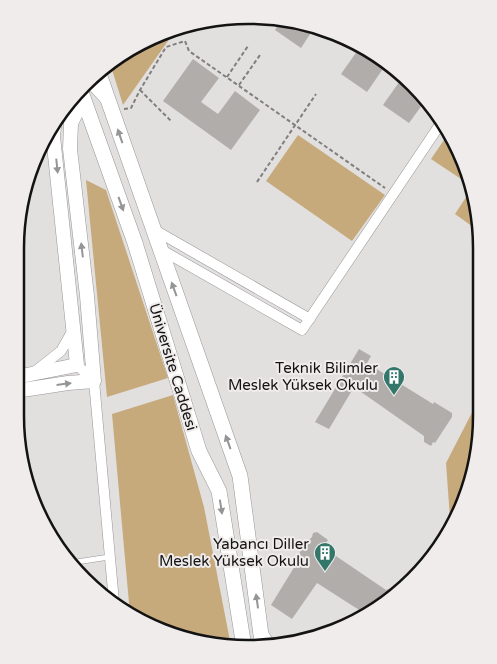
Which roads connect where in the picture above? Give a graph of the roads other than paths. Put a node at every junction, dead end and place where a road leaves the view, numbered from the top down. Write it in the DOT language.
graph roads {
  1 [pos="92,88"];
  2 [pos="90,90"];
  3 [pos="84,96"];
  4 [pos="438,128"];
  5 [pos="54,136"];
  6 [pos="153,229"];
  7 [pos="159,248"];
  8 [pos="310,318"];
  9 [pos="73,329"];
  10 [pos="77,365"];
  11 [pos="24,375"];
  12 [pos="24,376"];
  13 [pos="94,381"];
  14 [pos="24,390"];
  15 [pos="109,557"];
  16 [pos="78,562"];
  17 [pos="113,595"];
  18 [pos="243,640"];
  19 [pos="264,640"];
  6 -- 1 [label="main road, one-way"];
  2 -- 18 [label="main road, Üniversite Caddesi, one-way"];
  13 -- 3 [label="street, one-way"];
  4 -- 8 [label="street"];
  5 -- 9 [label="street, one-way"];
  6 -- 7 [label="main road"];
  6 -- 8 [label="street"];
  7 -- 8 [label="street"];
  19 -- 7 [label="main road, one-way"];
  9 -- 10 [label="street"];
  9 -- 11 [label="street"];
  10 -- 12 [label="street"];
  10 -- 13 [label="street"];
  14 -- 13 [label="street, one-way"];
  13 -- 15 [label="street"];
  15 -- 16 [label="lane"];
  15 -- 17 [label="street"];
}
